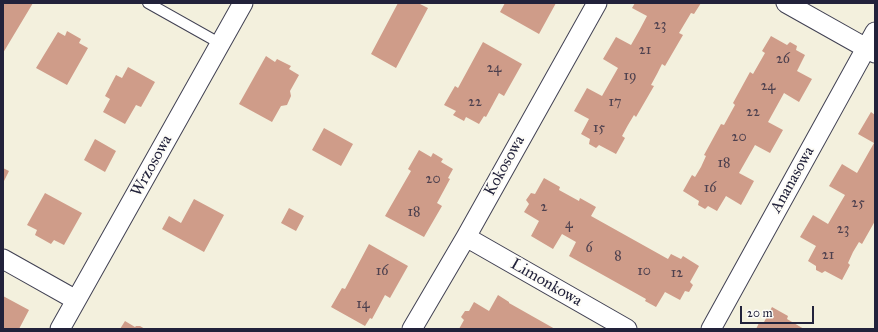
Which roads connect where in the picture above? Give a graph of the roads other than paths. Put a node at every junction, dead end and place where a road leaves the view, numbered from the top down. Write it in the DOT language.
graph roads {
  1 [pos="148,3"];
  2 [pos="243,3"];
  3 [pos="597,3"];
  4 [pos="786,3"];
  5 [pos="221,44"];
  6 [pos="872,44"];
  7 [pos="466,237"];
  8 [pos="3,259"];
  9 [pos="76,300"];
  10 [pos="60,329"];
  11 [pos="412,329"];
  12 [pos="627,329"];
  13 [pos="711,329"];
  1 -- 5 [label="lane"];
  2 -- 5 [label="street, Wrzosowa"];
  3 -- 7 [label="street, Kokosowa"];
  4 -- 6 [label="street"];
  5 -- 9 [label="street, Wrzosowa"];
  6 -- 13 [label="street, Ananasowa"];
  7 -- 11 [label="street, Kokosowa"];
  7 -- 12 [label="street, Limonkowa"];
  8 -- 9 [label="street"];
  9 -- 10 [label="street, Wrzosowa"];
}
